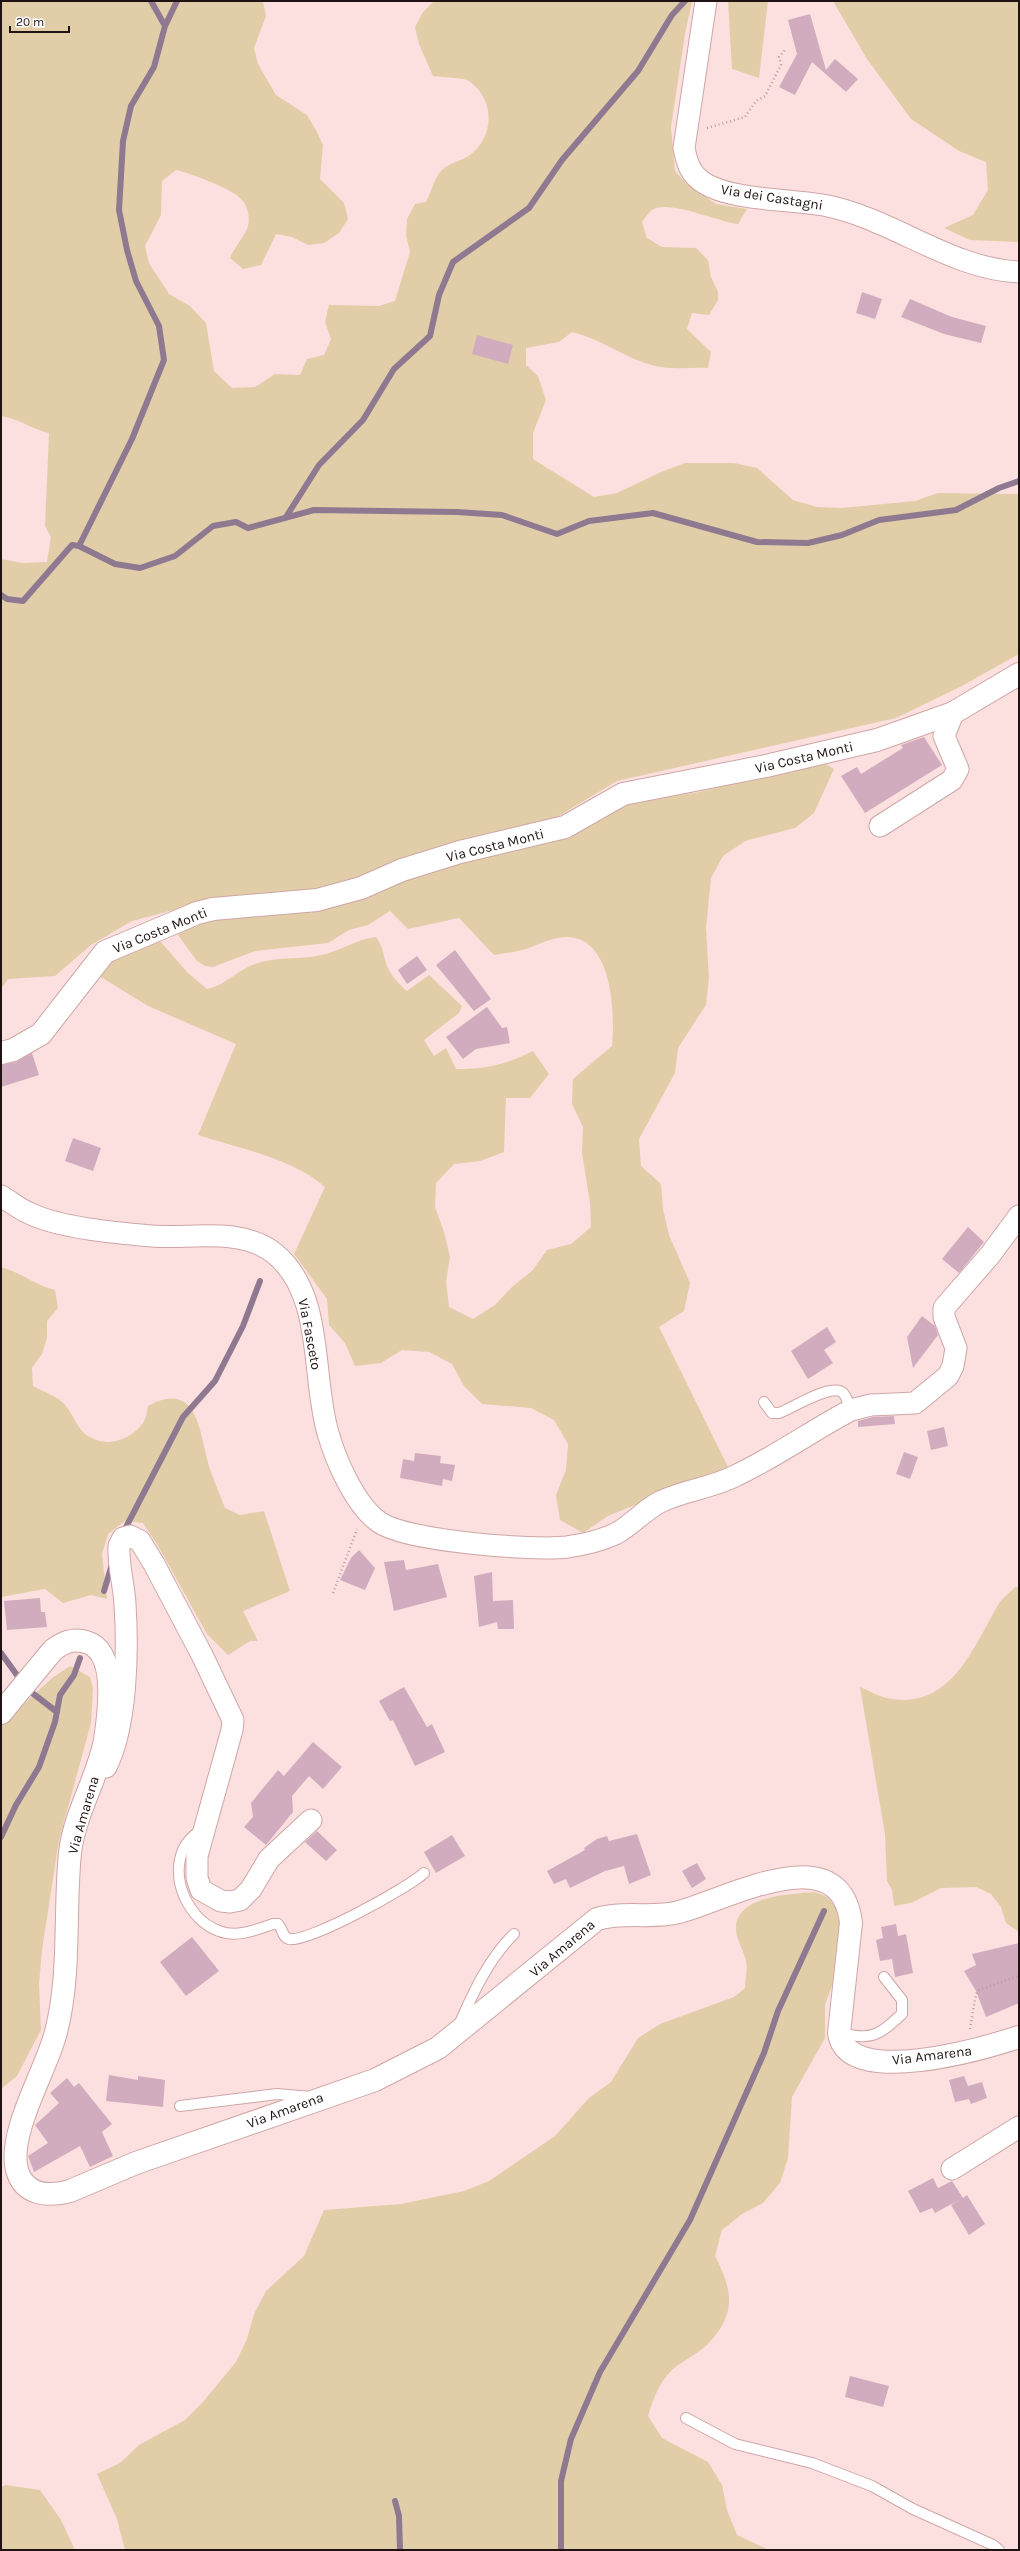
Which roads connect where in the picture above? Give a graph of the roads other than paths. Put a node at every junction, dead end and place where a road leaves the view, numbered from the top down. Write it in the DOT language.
graph roads {
  1 [pos="706,1"];
  2 [pos="1019,272"];
  3 [pos="1019,674"];
  4 [pos="953,713"];
  5 [pos="880,826"];
  6 [pos="1,1053"];
  7 [pos="1,1196"];
  8 [pos="1019,1216"];
  9 [pos="764,1402"];
  10 [pos="851,1410"];
  11 [pos="1,1713"];
  12 [pos="92,1780"];
  13 [pos="311,1820"];
  14 [pos="204,1827"];
  15 [pos="424,1873"];
  16 [pos="514,1934"];
  17 [pos="884,1977"];
  18 [pos="839,2033"];
  19 [pos="455,2034"];
  20 [pos="1019,2037"];
  21 [pos="320,2098"];
  22 [pos="180,2106"];
  23 [pos="1019,2127"];
  24 [pos="952,2169"];
  25 [pos="686,2418"];
  26 [pos="999,2550"];
  1 -- 2 [label="street, Via dei Castagni"];
  3 -- 4 [label="street, Via Costa Monti"];
  4 -- 5 [label="street"];
  4 -- 6 [label="street, Via Costa Monti"];
  7 -- 10 [label="street, Via Fasceto"];
  8 -- 10 [label="street, Via Fasceto"];
  9 -- 10 [label="lane"];
  11 -- 12 [label="street, Via Amarena"];
  12 -- 14 [label="street"];
  12 -- 21 [label="street, Via Amarena"];
  13 -- 14 [label="street"];
  14 -- 15 [label="lane"];
  16 -- 19 [label="lane"];
  17 -- 18 [label="lane"];
  18 -- 19 [label="street, Via Amarena"];
  18 -- 20 [label="street, Via Amarena"];
  19 -- 21 [label="street, Via Amarena"];
  21 -- 22 [label="lane"];
  23 -- 24 [label="street"];
  25 -- 26 [label="lane"];
}
